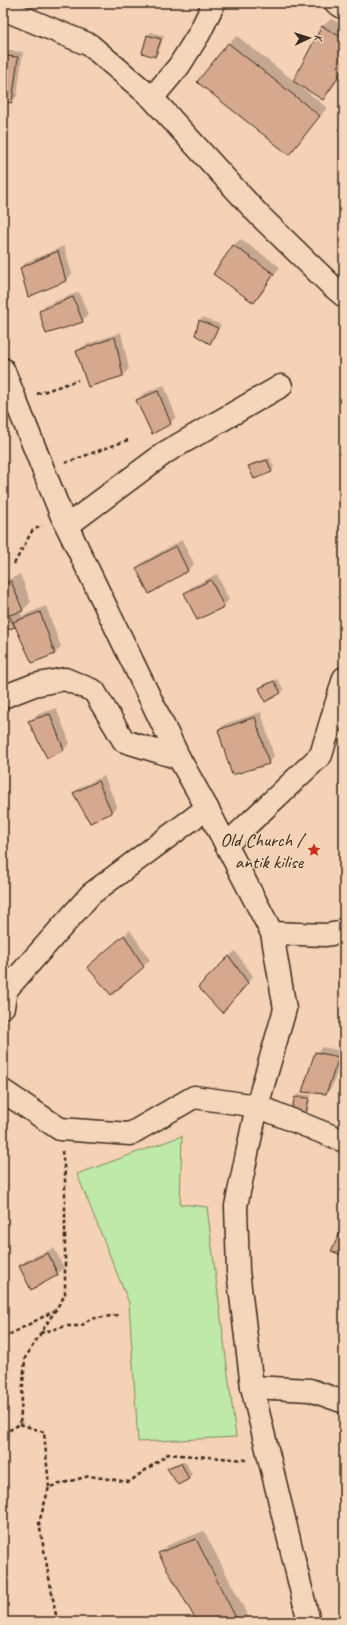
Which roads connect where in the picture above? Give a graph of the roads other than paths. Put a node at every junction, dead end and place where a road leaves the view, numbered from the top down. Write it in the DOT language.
graph roads {
  1 [pos="214,3"];
  2 [pos="336,3"];
  3 [pos="344,8"];
  4 [pos="3,10"];
  5 [pos="152,98"];
  6 [pos="344,296"];
  7 [pos="3,369"];
  8 [pos="281,386"];
  9 [pos="64,520"];
  10 [pos="344,678"];
  11 [pos="3,697"];
  12 [pos="180,758"];
  13 [pos="207,808"];
  14 [pos="226,845"];
  15 [pos="344,932"];
  16 [pos="272,933"];
  17 [pos="3,1007"];
  18 [pos="3,1091"];
  19 [pos="257,1106"];
  20 [pos="344,1141"];
  21 [pos="252,1387"];
  22 [pos="344,1402"];
  23 [pos="309,1622"];
  1 -- 5 [label="street"];
  2 -- 3 [label="street"];
  4 -- 5 [label="street"];
  5 -- 6 [label="street"];
  7 -- 9 [label="street"];
  8 -- 9 [label="street"];
  9 -- 12 [label="street"];
  10 -- 14 [label="street"];
  11 -- 12 [label="street"];
  12 -- 13 [label="street"];
  13 -- 14 [label="street"];
  13 -- 17 [label="street"];
  14 -- 16 [label="street"];
  15 -- 16 [label="street"];
  16 -- 19 [label="street"];
  18 -- 19 [label="street"];
  19 -- 20 [label="street"];
  19 -- 21 [label="street"];
  21 -- 22 [label="street"];
  21 -- 23 [label="street"];
}
